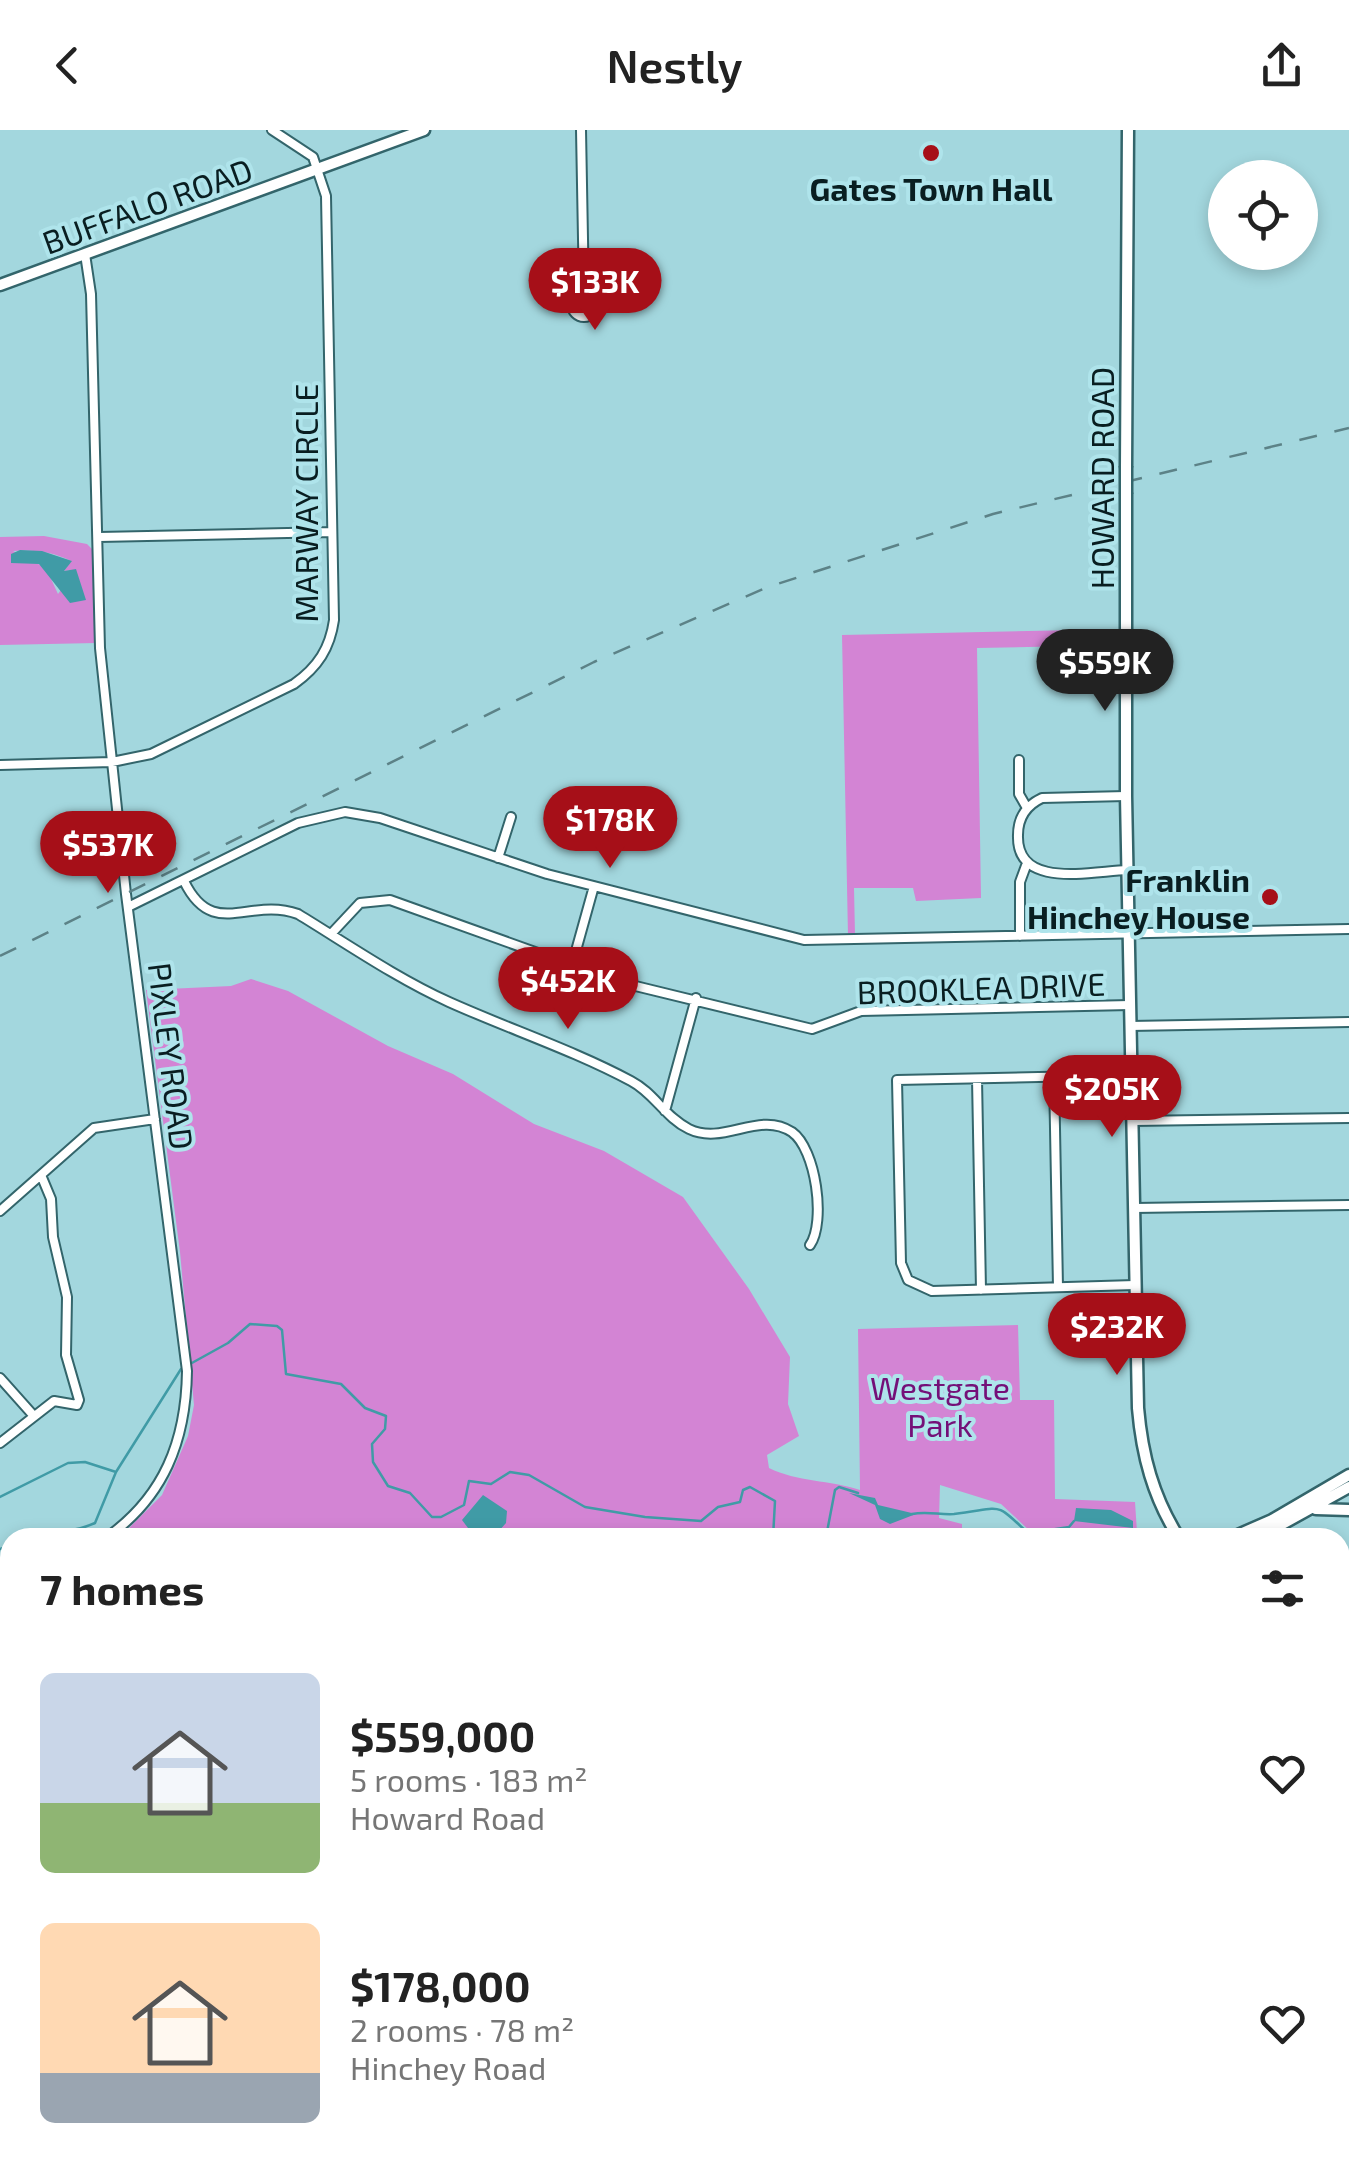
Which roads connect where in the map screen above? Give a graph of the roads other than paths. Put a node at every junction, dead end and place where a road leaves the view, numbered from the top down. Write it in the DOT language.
graph roads {
  1 [pos="272,130"];
  2 [pos="424,130"];
  3 [pos="581,130"];
  4 [pos="1128,130"];
  5 [pos="318,169"];
  6 [pos="86,254"];
  7 [pos="0,286"];
  8 [pos="584,293"];
  9 [pos="332,532"];
  10 [pos="99,537"];
  11 [pos="1019,760"];
  12 [pos="112,762"];
  13 [pos="0,766"];
  14 [pos="1126,796"];
  15 [pos="1028,808"];
  16 [pos="511,816"];
  17 [pos="498,858"];
  18 [pos="1027,863"];
  19 [pos="1127,870"];
  20 [pos="184,881"];
  21 [pos="594,886"];
  22 [pos="128,907"];
  23 [pos="1349,929"];
  24 [pos="1128,933"];
  25 [pos="331,934"];
  26 [pos="1020,936"];
  27 [pos="572,964"];
  28 [pos="696,998"];
  29 [pos="1130,1006"];
  30 [pos="1349,1022"];
  31 [pos="1130,1026"];
  32 [pos="1131,1075"];
  33 [pos="1054,1076"];
  34 [pos="978,1078"];
  35 [pos="664,1111"];
  36 [pos="1349,1118"];
  37 [pos="155,1119"];
  38 [pos="1132,1121"];
  39 [pos="41,1175"];
  40 [pos="1349,1205"];
  41 [pos="1134,1208"];
  42 [pos="0,1211"];
  43 [pos="810,1245"];
  44 [pos="1136,1285"];
  45 [pos="1058,1288"];
  46 [pos="981,1290"];
  47 [pos="0,1378"];
  48 [pos="33,1415"];
  49 [pos="0,1443"];
  50 [pos="1343,1487"];
  51 [pos="1349,1507"];
  52 [pos="1310,1510"];
  53 [pos="119,1528"];
  54 [pos="1174,1528"];
  55 [pos="1253,1528"];
  56 [pos="1275,1528"];
  1 -- 5 [label="street"];
  2 -- 5 [label="main road, BUFFALO ROAD"];
  3 -- 8 [label="street"];
  4 -- 14 [label="main road, HOWARD ROAD, bridge"];
  5 -- 6 [label="main road, BUFFALO ROAD"];
  5 -- 9 [label="street, MARWAY CIRCLE"];
  6 -- 7 [label="main road, BUFFALO ROAD"];
  6 -- 10 [label="street, PIXLEY ROAD"];
  9 -- 10 [label="street"];
  9 -- 12 [label="street, MARWAY CIRCLE"];
  10 -- 12 [label="street, PIXLEY ROAD"];
  11 -- 15 [label="street"];
  12 -- 13 [label="street, MARWAY CIRCLE"];
  12 -- 22 [label="street, PIXLEY ROAD"];
  14 -- 15 [label="street"];
  14 -- 19 [label="main road, HOWARD ROAD"];
  15 -- 18 [label="street"];
  16 -- 17 [label="street"];
  17 -- 20 [label="street"];
  17 -- 21 [label="street"];
  18 -- 19 [label="street"];
  18 -- 26 [label="street"];
  19 -- 24 [label="main road, HOWARD ROAD"];
  20 -- 22 [label="street"];
  20 -- 25 [label="street"];
  21 -- 26 [label="street"];
  21 -- 27 [label="street"];
  22 -- 37 [label="street, PIXLEY ROAD"];
  23 -- 24 [label="street"];
  24 -- 26 [label="street"];
  24 -- 29 [label="main road, HOWARD ROAD"];
  25 -- 27 [label="street, BROOKLEA DRIVE"];
  25 -- 35 [label="street"];
  27 -- 28 [label="street, BROOKLEA DRIVE"];
  28 -- 29 [label="street, BROOKLEA DRIVE"];
  28 -- 35 [label="street"];
  29 -- 31 [label="main road, HOWARD ROAD"];
  30 -- 31 [label="street"];
  31 -- 32 [label="main road, HOWARD ROAD"];
  32 -- 33 [label="street"];
  32 -- 38 [label="main road, HOWARD ROAD"];
  33 -- 34 [label="street"];
  33 -- 45 [label="street"];
  34 -- 46 [label="street"];
  34 -- 46 [label="street"];
  35 -- 43 [label="street"];
  36 -- 38 [label="street"];
  37 -- 39 [label="street"];
  37 -- 53 [label="street, PIXLEY ROAD"];
  38 -- 41 [label="main road, HOWARD ROAD"];
  39 -- 42 [label="street"];
  39 -- 48 [label="street"];
  40 -- 41 [label="street"];
  41 -- 44 [label="main road, HOWARD ROAD"];
  44 -- 45 [label="street"];
  44 -- 54 [label="main road, HOWARD ROAD"];
  45 -- 46 [label="street"];
  47 -- 48 [label="street"];
  48 -- 49 [label="street"];
  50 -- 51 [label="main road"];
  50 -- 52 [label="main road"];
  50 -- 55 [label="main road"];
  51 -- 52 [label="main road"];
  52 -- 56 [label="main road"];
}
